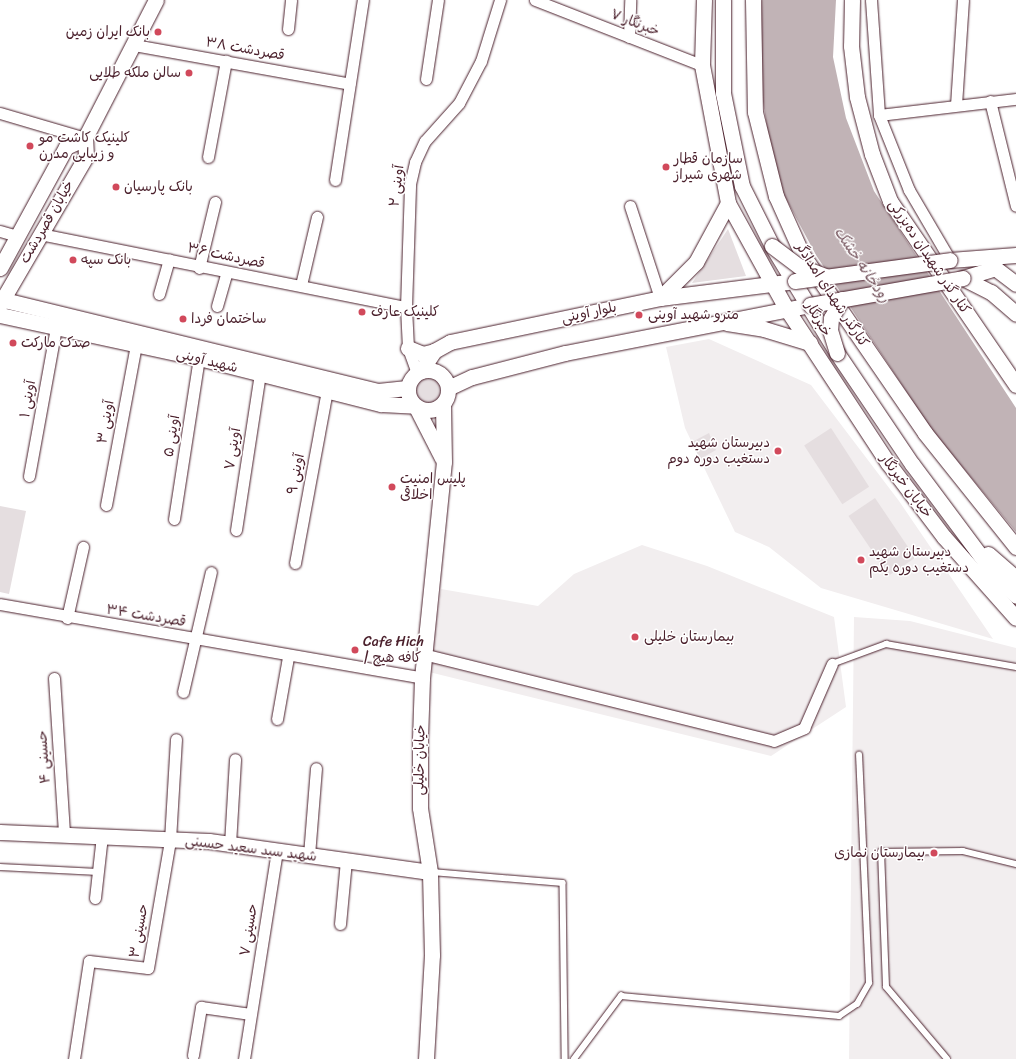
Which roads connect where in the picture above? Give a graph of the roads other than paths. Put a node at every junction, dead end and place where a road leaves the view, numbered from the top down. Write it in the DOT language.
graph roads {
  1 [pos="156,0"];
  2 [pos="291,0"];
  3 [pos="363,0"];
  4 [pos="438,0"];
  5 [pos="500,0"];
  6 [pos="535,0"];
  7 [pos="630,0"];
  8 [pos="704,0"];
  9 [pos="723,0"];
  10 [pos="753,0"];
  11 [pos="852,0"];
  12 [pos="871,0"];
  13 [pos="963,0"];
  14 [pos="288,29"];
  15 [pos="629,37"];
  16 [pos="134,45"];
  17 [pos="226,61"];
  18 [pos="702,65"];
  19 [pos="426,79"];
  20 [pos="350,84"];
  21 [pos="1016,99"];
  22 [pos="990,101"];
  23 [pos="956,105"];
  24 [pos="0,113"];
  25 [pos="879,115"];
  26 [pos="85,138"];
  27 [pos="208,157"];
  28 [pos="335,180"];
  29 [pos="215,202"];
  30 [pos="728,202"];
  31 [pos="630,206"];
  32 [pos="1016,206"];
  33 [pos="317,217"];
  34 [pos="0,231"];
  35 [pos="40,234"];
  36 [pos="18,236"];
  37 [pos="772,246"];
  38 [pos="1016,255"];
  39 [pos="169,259"];
  40 [pos="950,260"];
  41 [pos="0,268"];
  42 [pos="199,268"];
  43 [pos="226,274"];
  44 [pos="826,276"];
  45 [pos="963,278"];
  46 [pos="795,281"];
  47 [pos="772,284"];
  48 [pos="1016,284"];
  49 [pos="301,285"];
  50 [pos="159,294"];
  51 [pos="660,298"];
  52 [pos="842,299"];
  53 [pos="1,300"];
  54 [pos="810,305"];
  55 [pos="217,306"];
  56 [pos="406,307"];
  57 [pos="786,308"];
  58 [pos="1016,314"];
  59 [pos="0,315"];
  60 [pos="714,321"];
  61 [pos="56,328"];
  62 [pos="810,343"];
  63 [pos="136,344"];
  64 [pos="408,348"];
  65 [pos="434,351"];
  66 [pos="837,352"];
  67 [pos="199,358"];
  68 [pos="419,372"];
  69 [pos="260,374"];
  70 [pos="1016,385"];
  71 [pos="407,388"];
  72 [pos="448,388"];
  73 [pos="327,391"];
  74 [pos="443,404"];
  75 [pos="415,407"];
  76 [pos="444,462"];
  77 [pos="29,476"];
  78 [pos="106,505"];
  79 [pos="174,520"];
  80 [pos="954,521"];
  81 [pos="236,530"];
  82 [pos="83,547"];
  83 [pos="1016,547"];
  84 [pos="295,563"];
  85 [pos="211,572"];
  86 [pos="1016,578"];
  87 [pos="1016,596"];
  88 [pos="0,604"];
  89 [pos="67,618"];
  90 [pos="1016,618"];
  91 [pos="196,638"];
  92 [pos="427,655"];
  93 [pos="288,657"];
  94 [pos="832,664"];
  95 [pos="1016,667"];
  96 [pos="54,678"];
  97 [pos="422,678"];
  98 [pos="183,692"];
  99 [pos="277,719"];
  100 [pos="176,739"];
  101 [pos="859,755"];
  102 [pos="235,760"];
  103 [pos="316,768"];
  104 [pos="0,832"];
  105 [pos="64,834"];
  106 [pos="102,836"];
  107 [pos="170,840"];
  108 [pos="230,844"];
  109 [pos="277,850"];
  110 [pos="309,855"];
  111 [pos="346,860"];
  112 [pos="1016,864"];
  113 [pos="0,867"];
  114 [pos="98,872"];
  115 [pos="430,872"];
  116 [pos="95,898"];
  117 [pos="340,924"];
  118 [pos="251,1014"];
  119 [pos="193,1055"];
  120 [pos="74,1059"];
  121 [pos="244,1059"];
  122 [pos="426,1059"];
  123 [pos="566,1059"];
  124 [pos="574,1059"];
  125 [pos="947,1059"];
  1 -- 16 [label="main road, خیابان قصردشت"];
  2 -- 14 [label="street"];
  3 -- 20 [label="street"];
  4 -- 19 [label="street"];
  5 -- 56 [label="street, ۲ آوینی"];
  6 -- 15 [label="street, ۷ خبرنگار"];
  7 -- 15 [label="street"];
  8 -- 18 [label="main road, خبرنگار"];
  9 -- 37 [label="main road, خبرنگار"];
  10 -- 83 [label="main road, کنارگذر شهدای امدادگر"];
  11 -- 70 [label="main road, کنار گذر شهیدان ده‌بزرکی"];
  12 -- 25 [label="street"];
  13 -- 23 [label="street"];
  15 -- 18 [label="street, ۷ خبرنگار"];
  16 -- 17 [label="street, ۳۸ قصردشت"];
  16 -- 26 [label="main road, خیابان قصردشت"];
  17 -- 20 [label="street, ۳۸ قصردشت"];
  17 -- 27 [label="street"];
  18 -- 30 [label="main road, خبرنگار"];
  20 -- 28 [label="street"];
  21 -- 22 [label="street"];
  22 -- 23 [label="street"];
  22 -- 32 [label="street"];
  23 -- 25 [label="street"];
  24 -- 26 [label="street"];
  25 -- 40 [label="street"];
  26 -- 35 [label="main road, خیابان قصردشت"];
  26 -- 36 [label="main road, خیابان قصردشت"];
  29 -- 42 [label="street"];
  30 -- 47 [label="main road, خبرنگار"];
  30 -- 51 [label="main road"];
  31 -- 51 [label="street"];
  33 -- 49 [label="street"];
  34 -- 36 [label="street"];
  35 -- 39 [label="street, ۳۶ قصردشت"];
  35 -- 53 [label="main road, خیابان قصردشت"];
  36 -- 41 [label="main road, خیابان قصردشت"];
  37 -- 44 [label="main road, bridge"];
  37 -- 46 [label="main road, خبرنگار"];
  38 -- 40 [label="main road, بلوار آوینی"];
  39 -- 42 [label="street, ۳۶ قصردشت"];
  39 -- 50 [label="street"];
  40 -- 44 [label="main road, بلوار آوینی, bridge"];
  42 -- 43 [label="street, ۳۶ قصردشت"];
  43 -- 49 [label="street, ۳۶ قصردشت"];
  43 -- 55 [label="street"];
  44 -- 46 [label="main road, بلوار آوینی, bridge"];
  45 -- 48 [label="main road"];
  45 -- 52 [label="main road, bridge"];
  45 -- 58 [label="main road"];
  46 -- 47 [label="main road, بلوار آوینی"];
  46 -- 54 [label="main road, خبرنگار"];
  47 -- 51 [label="main road, بلوار آوینی"];
  47 -- 57 [label="main road, خبرنگار"];
  49 -- 56 [label="street, ۳۶ قصردشت"];
  51 -- 65 [label="main road, بلوار آوینی"];
  52 -- 54 [label="main road, bridge"];
  52 -- 66 [label="main road, bridge"];
  53 -- 71 [label="main road, شهید آوینی"];
  54 -- 57 [label="main road"];
  54 -- 66 [label="main road, خبرنگار"];
  56 -- 64 [label="street, ۲ آوینی"];
  57 -- 60 [label="main road"];
  57 -- 62 [label="main road, خبرنگار"];
  59 -- 61 [label="main road, شهید آوینی"];
  60 -- 62 [label="main road"];
  60 -- 72 [label="main road"];
  61 -- 63 [label="main road, شهید آوینی"];
  61 -- 77 [label="street, ۱ آوینی"];
  62 -- 90 [label="main road, خیابان خبرنگار"];
  63 -- 67 [label="main road, شهید آوینی"];
  63 -- 78 [label="street, ۳ آوینی"];
  64 -- 65 [label="main road"];
  64 -- 68 [label="street, ۲ آوینی"];
  65 -- 68 [label="main road, بلوار آوینی"];
  66 -- 80 [label="main road, خبرنگار"];
  67 -- 69 [label="main road, شهید آوینی"];
  67 -- 79 [label="street, ۵ آوینی"];
  68 -- 71 [label="main road"];
  68 -- 72 [label="main road"];
  69 -- 73 [label="main road, شهید آوینی"];
  69 -- 81 [label="street, ۷ آوینی"];
  71 -- 75 [label="main road"];
  72 -- 74 [label="main road"];
  73 -- 75 [label="main road, شهید آوینی"];
  73 -- 84 [label="street, ۹ آوینی"];
  74 -- 75 [label="main road"];
  74 -- 76 [label="main road, خیابان خلیلی"];
  75 -- 76 [label="main road"];
  76 -- 92 [label="main road, خیابان خلیلی"];
  80 -- 86 [label="main road"];
  80 -- 87 [label="main road, خبرنگار"];
  82 -- 89 [label="street"];
  85 -- 91 [label="street"];
  88 -- 89 [label="street, قصردشت ۳۴"];
  89 -- 91 [label="street, قصردشت ۳۴"];
  91 -- 93 [label="street, قصردشت ۳۴"];
  91 -- 98 [label="street"];
  92 -- 94 [label="street"];
  92 -- 97 [label="main road, خیابان خلیلی"];
  93 -- 97 [label="street, قصردشت ۳۴"];
  93 -- 99 [label="street"];
  94 -- 95 [label="lane"];
  96 -- 105 [label="street, ۴ حسینی"];
  97 -- 115 [label="main road, خیابان خلیلی"];
  100 -- 107 [label="street"];
  101 -- 124 [label="lane"];
  102 -- 108 [label="street"];
  103 -- 110 [label="street"];
  104 -- 105 [label="main road, شهید سید سعید حسینی"];
  105 -- 106 [label="main road, شهید سید سعید حسینی"];
  106 -- 107 [label="main road, شهید سید سعید حسینی"];
  106 -- 114 [label="street"];
  107 -- 108 [label="main road, شهید سید سعید حسینی"];
  107 -- 120 [label="street, ۳ حسینی"];
  108 -- 109 [label="main road, شهید سید سعید حسینی"];
  109 -- 110 [label="main road, شهید سید سعید حسینی"];
  109 -- 118 [label="street, ۷ حسینی"];
  110 -- 111 [label="main road, شهید سید سعید حسینی"];
  111 -- 115 [label="main road, شهید سید سعید حسینی"];
  111 -- 117 [label="street"];
  112 -- 125 [label="lane"];
  113 -- 114 [label="lane"];
  114 -- 116 [label="street"];
  115 -- 122 [label="main road, خیابان خلیلی"];
  115 -- 123 [label="lane"];
  118 -- 119 [label="street"];
  118 -- 121 [label="street, ۷ حسینی"];
}
